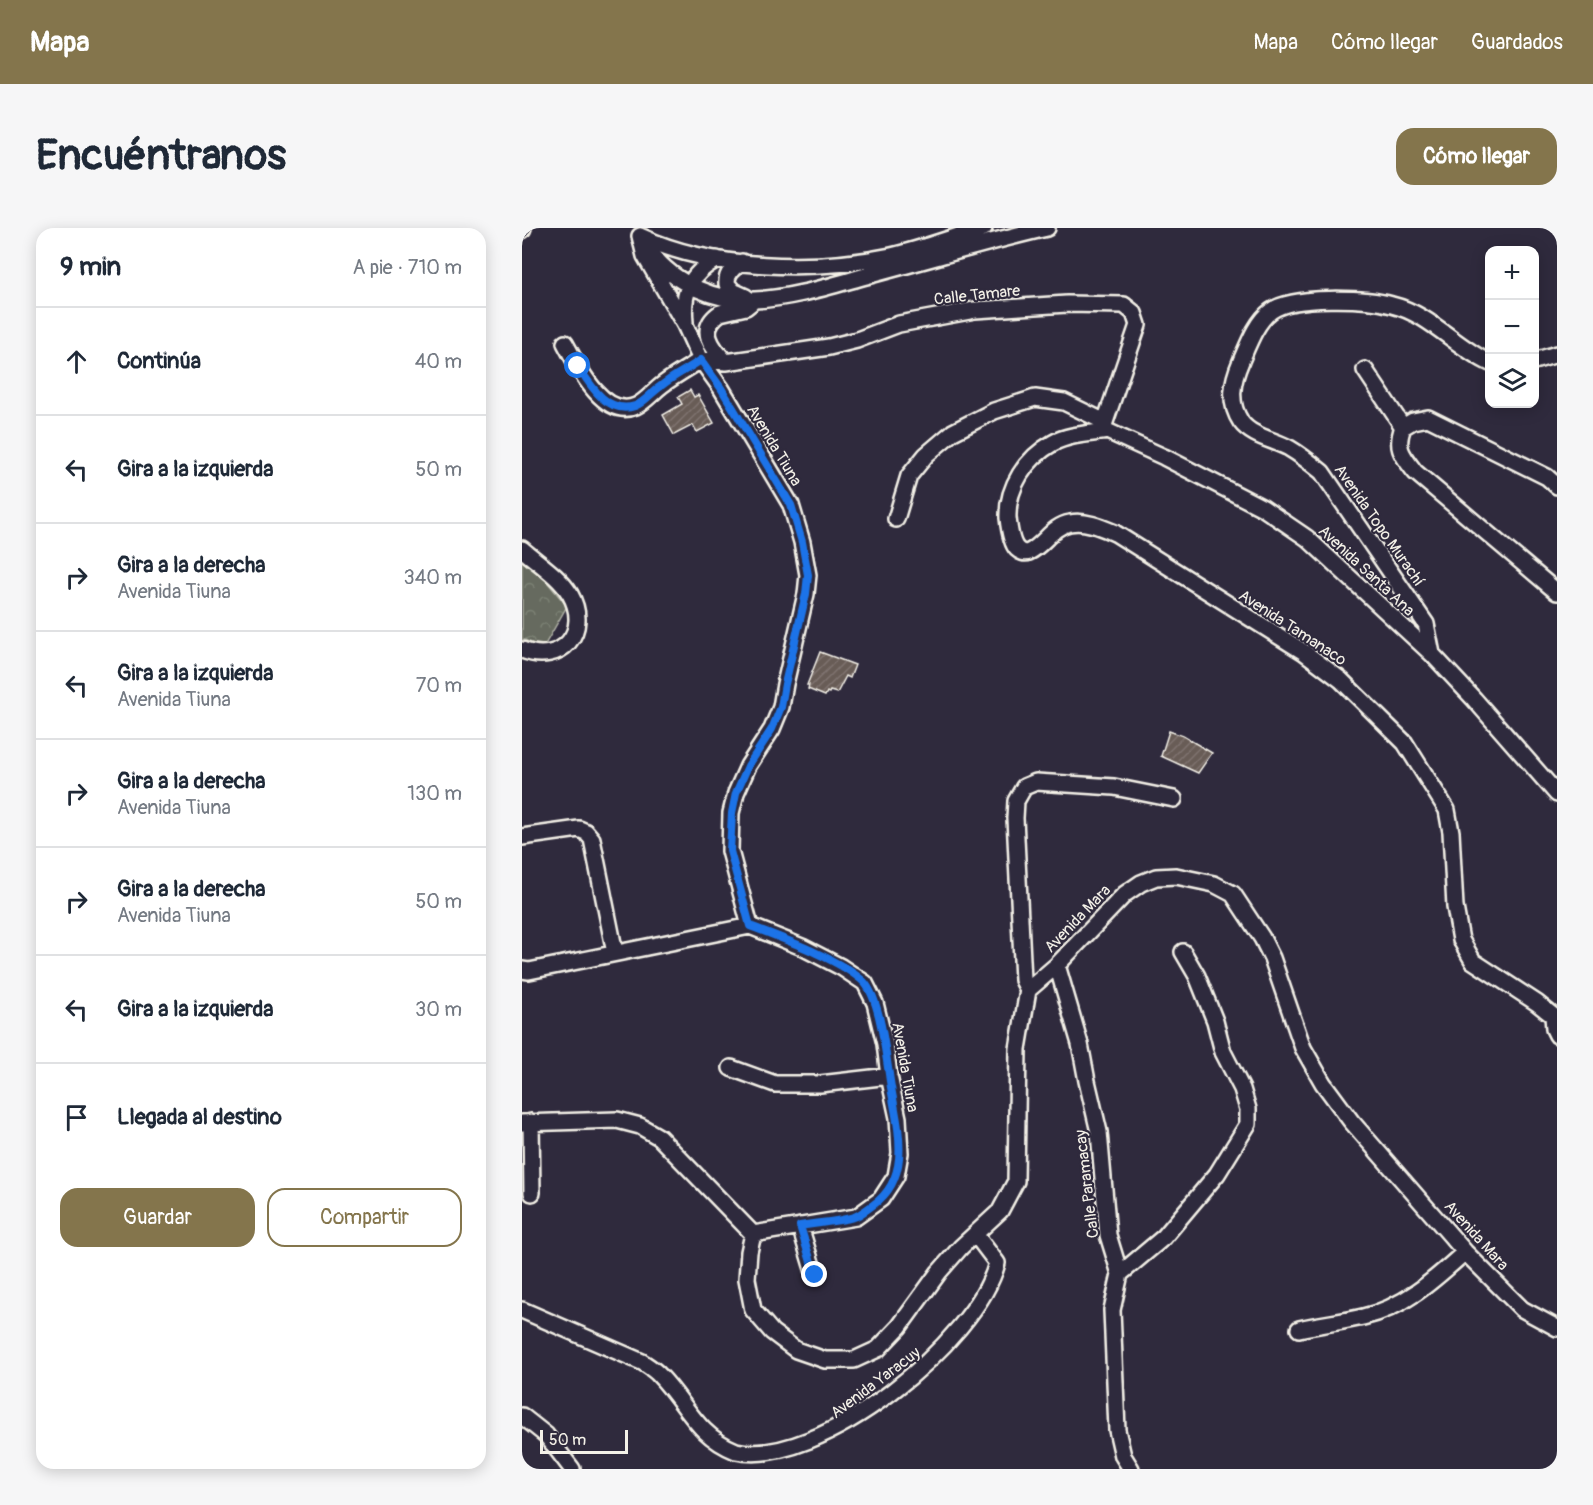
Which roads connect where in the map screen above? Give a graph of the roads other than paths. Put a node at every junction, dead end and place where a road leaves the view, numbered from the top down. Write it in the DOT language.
graph roads {
  1 [pos="984,228"];
  2 [pos="1047,228"];
  3 [pos="637,232"];
  4 [pos="717,260"];
  5 [pos="742,262"];
  6 [pos="689,285"];
  7 [pos="755,300"];
  8 [pos="685,325"];
  9 [pos="565,343"];
  10 [pos="1557,354"];
  11 [pos="1539,359"];
  12 [pos="701,360"];
  13 [pos="1485,361"];
  14 [pos="726,362"];
  15 [pos="1365,370"];
  16 [pos="1106,426"];
  17 [pos="1403,427"];
  18 [pos="1557,486"];
  19 [pos="896,519"];
  20 [pos="522,549"];
  21 [pos="1557,592"];
  22 [pos="522,650"];
  23 [pos="1432,654"];
  24 [pos="1557,794"];
  25 [pos="1174,799"];
  26 [pos="522,837"];
  27 [pos="750,926"];
  28 [pos="1183,952"];
  29 [pos="615,953"];
  30 [pos="1057,965"];
  31 [pos="522,970"];
  32 [pos="1028,990"];
  33 [pos="1555,1017"];
  34 [pos="1557,1035"];
  35 [pos="731,1068"];
  36 [pos="889,1076"];
  37 [pos="526,1123"];
  38 [pos="532,1192"];
  39 [pos="800,1226"];
  40 [pos="753,1234"];
  41 [pos="975,1234"];
  42 [pos="1465,1252"];
  43 [pos="1120,1274"];
  44 [pos="815,1275"];
  45 [pos="522,1310"];
  46 [pos="1557,1328"];
  47 [pos="1299,1329"];
  48 [pos="522,1416"];
  49 [pos="572,1469"];
  50 [pos="1131,1469"];
  1 -- 5 [label="street"];
  2 -- 7 [label="street"];
  3 -- 4 [label="street"];
  3 -- 6 [label="street"];
  3 -- 8 [label="street, Avenida Tiuna"];
  4 -- 5 [label="street"];
  4 -- 6 [label="street"];
  5 -- 7 [label="street"];
  6 -- 7 [label="street"];
  6 -- 8 [label="street"];
  7 -- 14 [label="street"];
  8 -- 12 [label="street, Avenida Tiuna"];
  9 -- 12 [label="street"];
  10 -- 11 [label="street"];
  12 -- 14 [label="street, Calle Tamare"];
  12 -- 27 [label="street, Avenida Tiuna"];
  13 -- 23 [label="street, Avenida Topo Murachí"];
  14 -- 16 [label="street, Calle Tamare"];
  15 -- 17 [label="street"];
  16 -- 19 [label="street, Avenida Santa Ana"];
  16 -- 23 [label="street, Avenida Santa Ana"];
  16 -- 33 [label="street, Avenida Tamanaco"];
  17 -- 18 [label="street"];
  17 -- 21 [label="street"];
  20 -- 22 [label="street"];
  23 -- 24 [label="street, Avenida Santa Ana"];
  25 -- 32 [label="street"];
  26 -- 29 [label="street"];
  27 -- 29 [label="street"];
  27 -- 36 [label="street, Avenida Tiuna"];
  28 -- 43 [label="street"];
  29 -- 31 [label="street"];
  30 -- 32 [label="street, Avenida Mara"];
  30 -- 42 [label="street, Avenida Mara"];
  30 -- 43 [label="street, Calle Paramacay"];
  32 -- 41 [label="street"];
  33 -- 34 [label="street, Avenida Tamanaco"];
  35 -- 36 [label="street"];
  36 -- 39 [label="street, Avenida Tiuna"];
  37 -- 38 [label="street"];
  37 -- 40 [label="street"];
  39 -- 40 [label="street, Avenida Tiuna"];
  39 -- 44 [label="street"];
  40 -- 41 [label="street"];
  41 -- 45 [label="street, Avenida Yaracuy"];
  42 -- 46 [label="street, Avenida Mara"];
  42 -- 47 [label="street"];
  43 -- 50 [label="street, Calle Paramacay"];
  48 -- 49 [label="street"];
}
